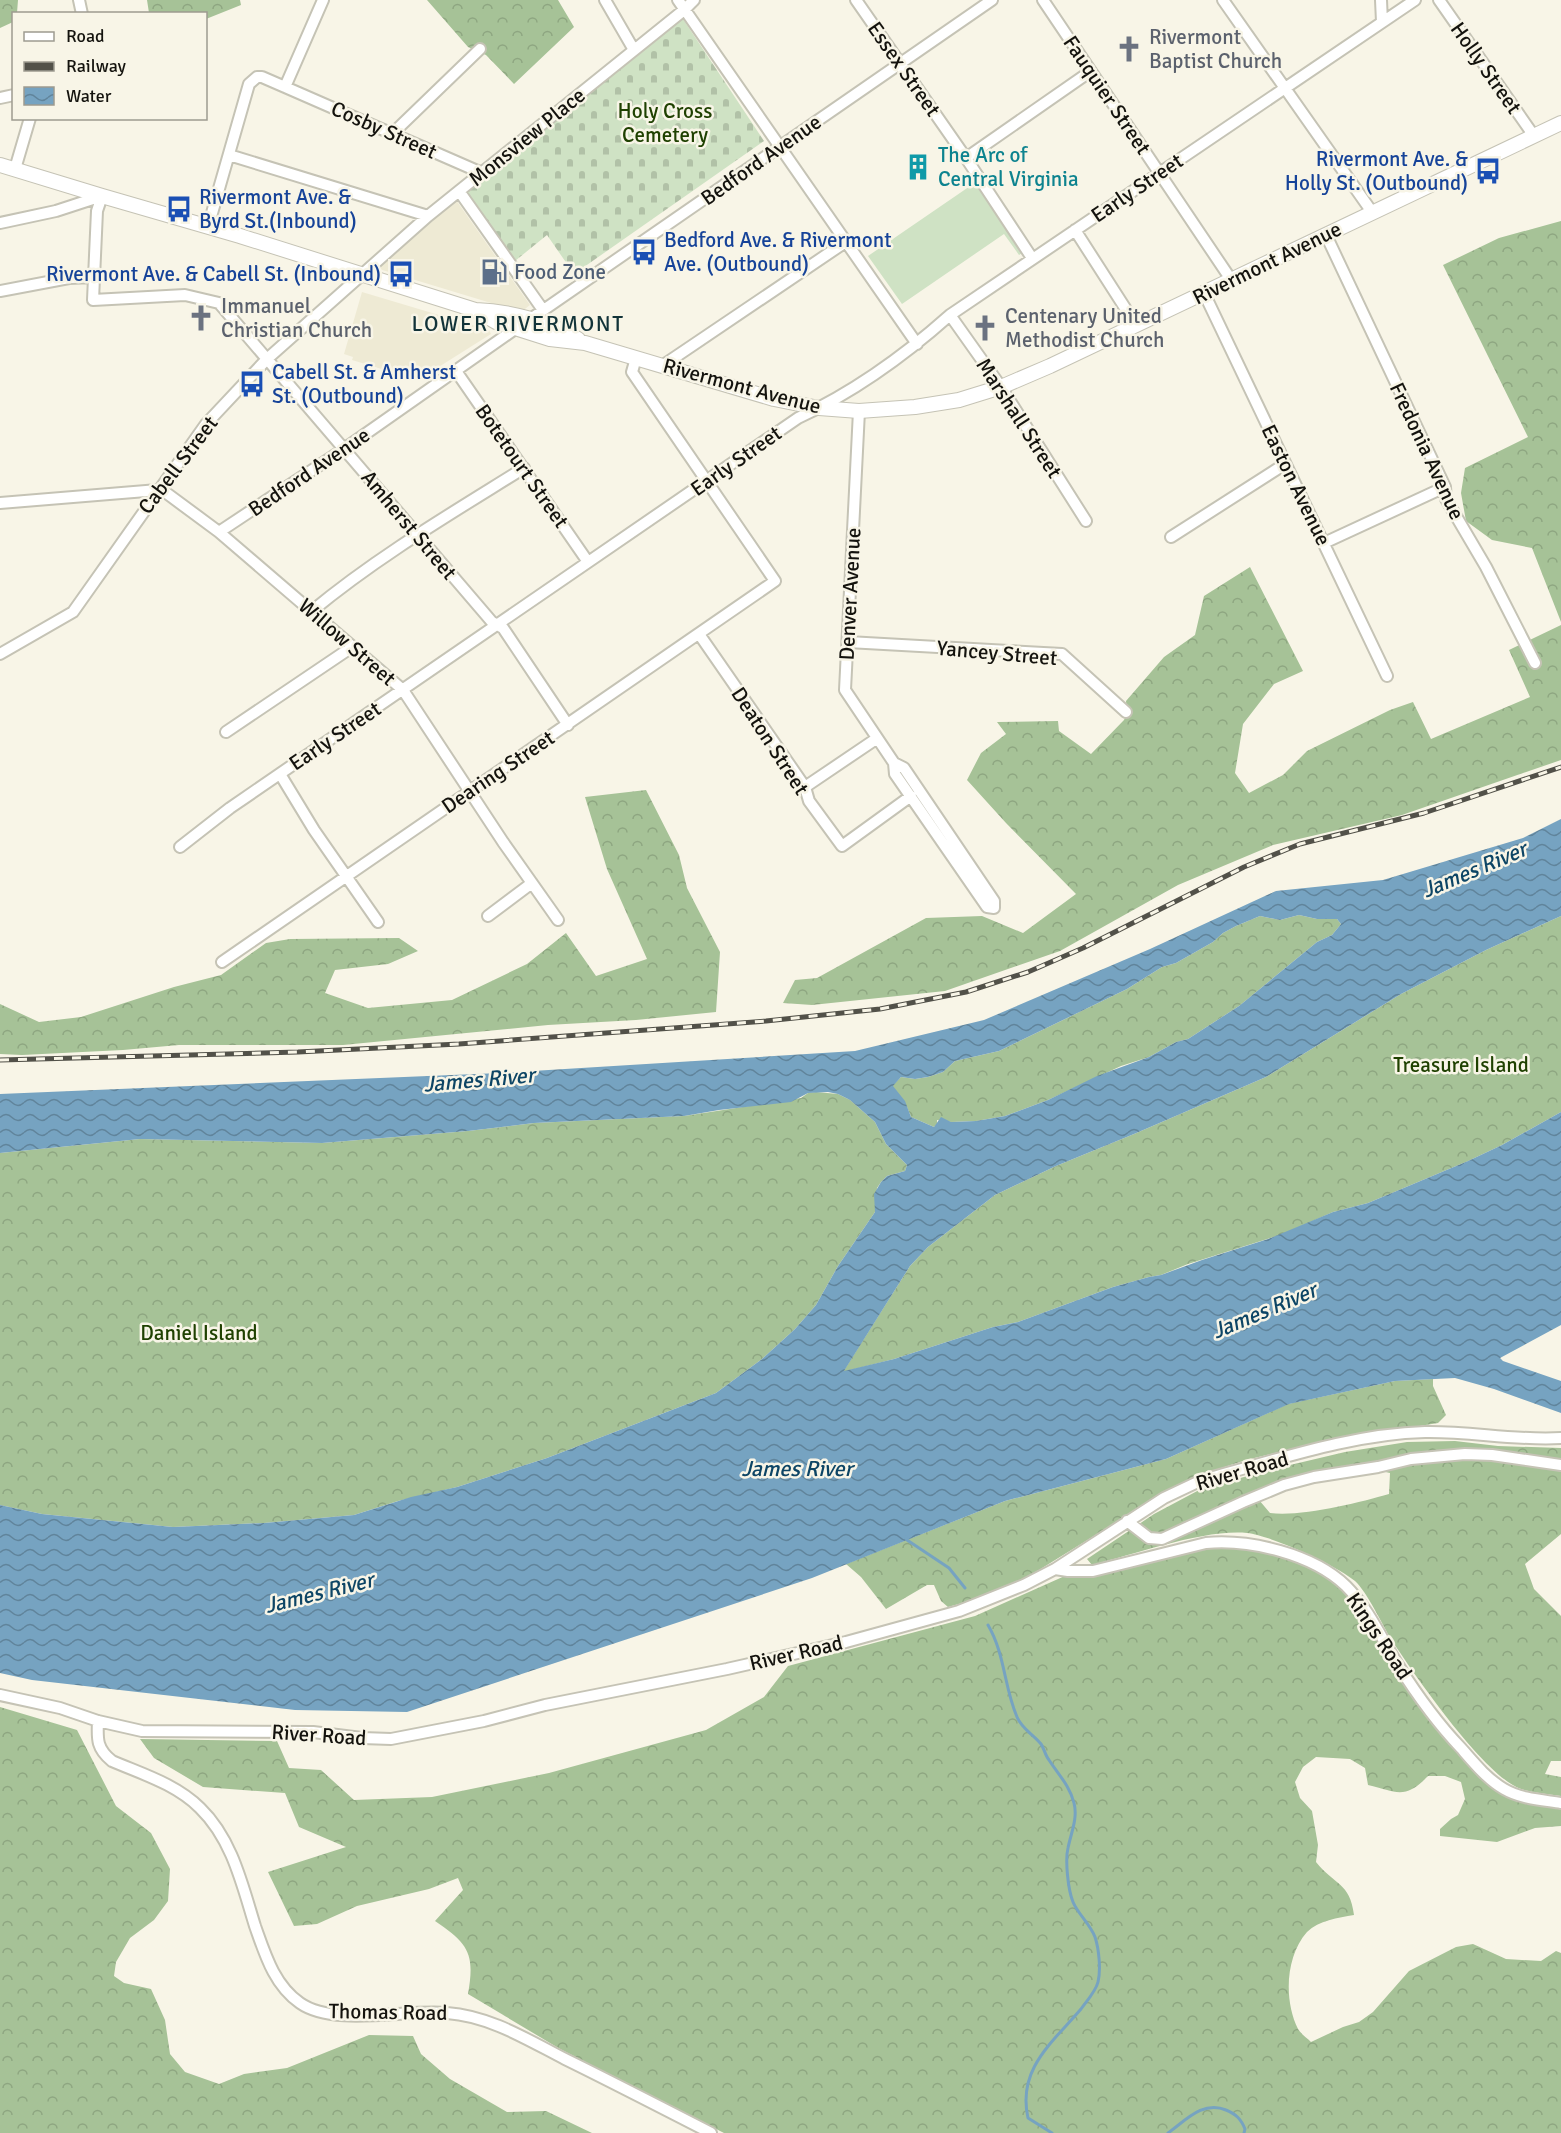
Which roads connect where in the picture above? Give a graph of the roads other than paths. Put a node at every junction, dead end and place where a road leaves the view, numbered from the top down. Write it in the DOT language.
graph roads {
  1 [pos="323,0"];
  2 [pos="605,0"];
  3 [pos="678,0"];
  4 [pos="694,0"];
  5 [pos="856,0"];
  6 [pos="992,0"];
  7 [pos="1043,0"];
  8 [pos="1223,0"];
  9 [pos="1382,0"];
  10 [pos="1414,0"];
  11 [pos="1439,0"];
  12 [pos="684,10"];
  13 [pos="1382,22"];
  14 [pos="480,49"];
  15 [pos="634,50"];
  16 [pos="900,64"];
  17 [pos="1091,70"];
  18 [pos="285,87"];
  19 [pos="1284,88"];
  20 [pos="29,120"];
  21 [pos="1561,123"];
  22 [pos="392,134"];
  23 [pos="1534,136"];
  24 [pos="779,147"];
  25 [pos="229,155"];
  26 [pos="966,158"];
  27 [pos="0,165"];
  28 [pos="15,170"];
  29 [pos="482,173"];
  30 [pos="1160,173"];
  31 [pos="459,191"];
  32 [pos="102,196"];
  33 [pos="1372,212"];
  34 [pos="428,216"];
  35 [pos="0,223"];
  36 [pos="208,227"];
  37 [pos="1075,230"];
  38 [pos="1326,235"];
  39 [pos="847,242"];
  40 [pos="1032,258"];
  41 [pos="360,275"];
  42 [pos="94,277"];
  43 [pos="1232,281"];
  44 [pos="0,291"];
  45 [pos="1204,293"];
  46 [pos="475,310"];
  47 [pos="543,310"];
  48 [pos="950,315"];
  49 [pos="530,320"];
  50 [pos="1136,325"];
  51 [pos="515,329"];
  52 [pos="580,340"];
  53 [pos="917,344"];
  54 [pos="636,358"];
  55 [pos="267,359"];
  56 [pos="662,366"];
  57 [pos="456,371"];
  58 [pos="1002,387"];
  59 [pos="819,408"];
  60 [pos="859,411"];
  61 [pos="344,449"];
  62 [pos="1285,464"];
  63 [pos="524,468"];
  64 [pos="707,481"];
  65 [pos="1445,486"];
  66 [pos="158,490"];
  67 [pos="0,503"];
  68 [pos="1086,521"];
  69 [pos="219,532"];
  70 [pos="417,535"];
  71 [pos="1171,537"];
  72 [pos="1324,543"];
  73 [pos="588,562"];
  74 [pos="312,611"];
  75 [pos="497,625"];
  76 [pos="699,634"];
  77 [pos="848,642"];
  78 [pos="352,647"];
  79 [pos="0,654"];
  80 [pos="1534,663"];
  81 [pos="1387,676"];
  82 [pos="403,690"];
  83 [pos="1126,712"];
  84 [pos="568,725"];
  85 [pos="226,732"];
  86 [pos="876,739"];
  87 [pos="894,763"];
  88 [pos="280,774"];
  89 [pos="805,787"];
  90 [pos="469,791"];
  91 [pos="911,796"];
  92 [pos="180,847"];
  93 [pos="346,876"];
  94 [pos="532,882"];
  95 [pos="488,916"];
  96 [pos="558,920"];
  97 [pos="378,922"];
  98 [pos="222,962"];
  99 [pos="1561,1438"];
  100 [pos="1561,1465"];
  101 [pos="1127,1521"];
  102 [pos="1055,1569"];
  103 [pos="0,1695"];
  104 [pos="98,1721"];
  105 [pos="1561,1803"];
  106 [pos="711,2133"];
  1 -- 18 [label="street"];
  2 -- 15 [label="street"];
  3 -- 12 [label="street"];
  4 -- 12 [label="street, Monsview Place"];
  5 -- 16 [label="street, Essex Street"];
  6 -- 16 [label="street, Bedford Avenue"];
  7 -- 17 [label="street, Fauquier Street"];
  8 -- 19 [label="street"];
  9 -- 13 [label="street"];
  10 -- 13 [label="street, Early Street"];
  11 -- 23 [label="street, Holly Street"];
  12 -- 15 [label="street, Monsview Place"];
  12 -- 24 [label="street"];
  13 -- 19 [label="street, Early Street"];
  14 -- 22 [label="street"];
  15 -- 29 [label="street, Monsview Place"];
  16 -- 24 [label="street, Bedford Avenue"];
  16 -- 26 [label="street, Essex Street"];
  17 -- 26 [label="street"];
  17 -- 30 [label="street, Fauquier Street"];
  18 -- 22 [label="street, Cosby Street"];
  18 -- 25 [label="street, Cosby Street"];
  19 -- 30 [label="street, Early Street"];
  19 -- 33 [label="street"];
  20 -- 28 [label="street"];
  21 -- 23 [label="main road, Rivermont Avenue"];
  22 -- 29 [label="street, Cosby Street"];
  23 -- 33 [label="main road, Rivermont Avenue"];
  24 -- 39 [label="street"];
  24 -- 47 [label="street, Bedford Avenue"];
  25 -- 34 [label="street"];
  25 -- 36 [label="street"];
  26 -- 40 [label="street, Essex Street"];
  27 -- 28 [label="main road, Rivermont Avenue"];
  28 -- 32 [label="main road, Rivermont Avenue"];
  29 -- 31 [label="street, Monsview Place"];
  30 -- 37 [label="street, Early Street"];
  30 -- 43 [label="street, Fauquier Street"];
  31 -- 34 [label="street, Monsview Place"];
  31 -- 47 [label="street"];
  32 -- 35 [label="street"];
  32 -- 36 [label="main road, Rivermont Avenue"];
  32 -- 42 [label="street"];
  33 -- 38 [label="main road, Rivermont Avenue"];
  34 -- 41 [label="street, Monsview Place"];
  36 -- 41 [label="main road, Rivermont Avenue"];
  37 -- 40 [label="street, Early Street"];
  37 -- 50 [label="street"];
  38 -- 43 [label="main road, Rivermont Avenue"];
  38 -- 65 [label="street, Fredonia Avenue"];
  39 -- 53 [label="street"];
  39 -- 56 [label="street"];
  40 -- 48 [label="street, Early Street"];
  41 -- 46 [label="main road, Rivermont Avenue"];
  41 -- 55 [label="street, Cabell Street"];
  42 -- 44 [label="street"];
  42 -- 55 [label="street, Amherst Street"];
  43 -- 45 [label="main road, Rivermont Avenue"];
  45 -- 50 [label="main road, Rivermont Avenue"];
  45 -- 62 [label="street, Easton Avenue"];
  46 -- 49 [label="main road, Rivermont Avenue"];
  46 -- 51 [label="main road, Rivermont Avenue"];
  47 -- 49 [label="street, Bedford Avenue"];
  48 -- 53 [label="street, Early Street"];
  48 -- 58 [label="street, Marshall Street"];
  49 -- 52 [label="main road, Rivermont Avenue"];
  50 -- 58 [label="main road, Rivermont Avenue"];
  51 -- 52 [label="main road, Rivermont Avenue"];
  51 -- 57 [label="street, Bedford Avenue"];
  52 -- 54 [label="main road, Rivermont Avenue"];
  53 -- 59 [label="street, Early Street"];
  54 -- 56 [label="main road, Rivermont Avenue"];
  54 -- 64 [label="street"];
  55 -- 61 [label="street, Amherst Street"];
  55 -- 66 [label="street, Cabell Street"];
  56 -- 59 [label="main road, Rivermont Avenue"];
  57 -- 61 [label="street, Bedford Avenue"];
  57 -- 63 [label="street, Botetourt Street"];
  58 -- 60 [label="main road, Rivermont Avenue"];
  58 -- 68 [label="street, Marshall Street"];
  59 -- 60 [label="main road, Rivermont Avenue"];
  59 -- 64 [label="street, Early Street"];
  60 -- 77 [label="street, Denver Avenue"];
  61 -- 69 [label="street, Bedford Avenue"];
  61 -- 70 [label="street, Amherst Street"];
  62 -- 71 [label="street"];
  62 -- 72 [label="street, Easton Avenue"];
  63 -- 70 [label="street"];
  63 -- 73 [label="street, Botetourt Street"];
  64 -- 73 [label="street, Early Street"];
  64 -- 76 [label="street, Dearing Street"];
  65 -- 72 [label="street"];
  65 -- 80 [label="street, Fredonia Avenue"];
  66 -- 67 [label="street"];
  66 -- 69 [label="street, Willow Street"];
  66 -- 79 [label="street, Cabell Street"];
  69 -- 74 [label="street, Willow Street"];
  70 -- 74 [label="street"];
  70 -- 75 [label="street, Amherst Street"];
  72 -- 81 [label="street, Easton Avenue"];
  73 -- 75 [label="street, Early Street"];
  74 -- 78 [label="street, Willow Street"];
  75 -- 82 [label="street, Early Street"];
  75 -- 84 [label="street, Amherst Street"];
  76 -- 84 [label="street, Dearing Street"];
  76 -- 89 [label="street, Deaton Street"];
  77 -- 83 [label="street, Yancey Street"];
  77 -- 86 [label="street, Denver Avenue"];
  78 -- 82 [label="street, Willow Street"];
  78 -- 85 [label="street"];
  82 -- 88 [label="street, Early Street"];
  82 -- 90 [label="street, Willow Street"];
  84 -- 90 [label="street, Dearing Street"];
  86 -- 87 [label="street, Denver Avenue"];
  86 -- 89 [label="street"];
  87 -- 91 [label="street, Denver Avenue"];
  87 -- 91 [label="street, Denver Avenue"];
  88 -- 92 [label="street, Early Street"];
  88 -- 93 [label="street"];
  89 -- 91 [label="street, Deaton Street"];
  90 -- 93 [label="street, Dearing Street"];
  90 -- 94 [label="street, Willow Street"];
  93 -- 97 [label="street"];
  93 -- 98 [label="street, Dearing Street"];
  94 -- 95 [label="street"];
  94 -- 96 [label="street, Willow Street"];
  99 -- 101 [label="street, River Road"];
  100 -- 101 [label="street"];
  101 -- 102 [label="street, River Road"];
  102 -- 104 [label="street, River Road"];
  102 -- 105 [label="street, Kings Road"];
  103 -- 104 [label="street, River Road"];
  104 -- 106 [label="street, Thomas Road"];
}
